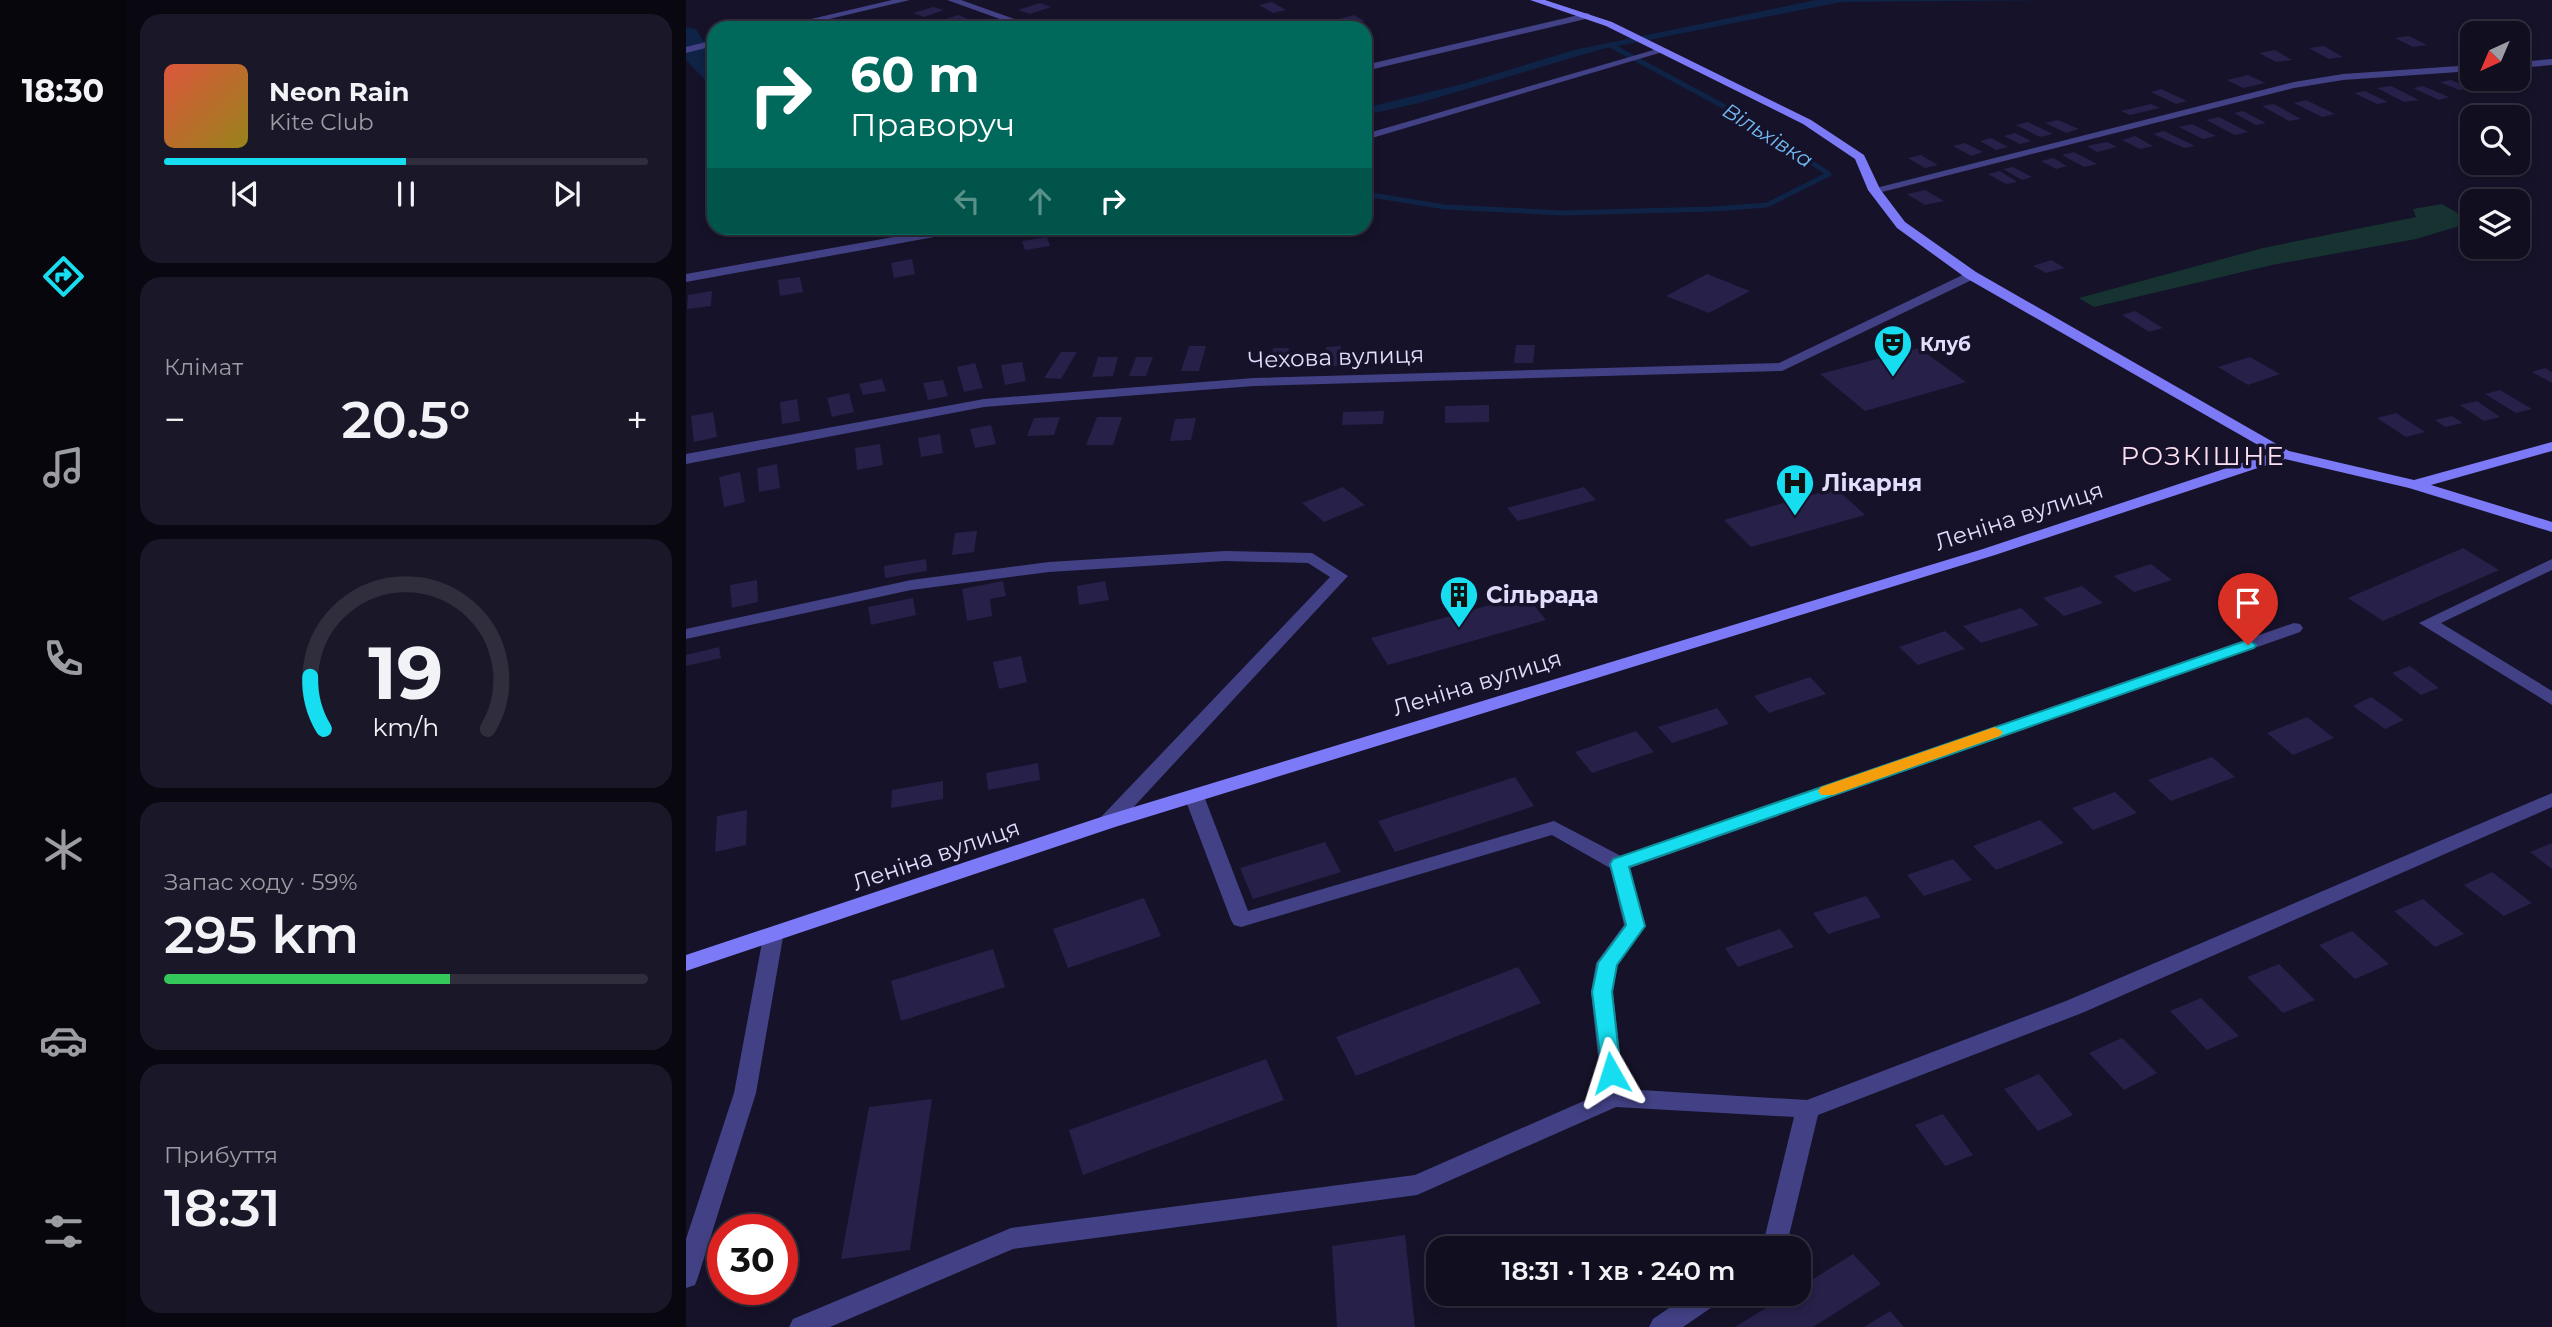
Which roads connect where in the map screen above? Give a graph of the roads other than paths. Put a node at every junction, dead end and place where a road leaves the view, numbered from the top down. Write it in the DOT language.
graph roads {
  1 [pos="905,0"];
  2 [pos="952,0"];
  3 [pos="1535,0"];
  4 [pos="1587,16"];
  5 [pos="810,21"];
  6 [pos="1014,21"];
  7 [pos="707,45"];
  8 [pos="1656,48"];
  9 [pos="686,50"];
  10 [pos="2552,62"];
  11 [pos="2530,64"];
  12 [pos="1372,66"];
  13 [pos="2460,69"];
  14 [pos="1372,135"];
  15 [pos="1874,190"];
  16 [pos="923,235"];
  17 [pos="1971,275"];
  18 [pos="686,278"];
  19 [pos="2552,446"];
  20 [pos="2284,454"];
  21 [pos="686,459"];
  22 [pos="2414,485"];
  23 [pos="2552,527"];
  24 [pos="2552,564"];
  25 [pos="2294,628"];
  26 [pos="686,634"];
  27 [pos="2552,699"];
  28 [pos="1194,796"];
  29 [pos="2552,799"];
  30 [pos="1108,822"];
  31 [pos="1619,864"];
  32 [pos="773,937"];
  33 [pos="686,963"];
  34 [pos="1614,1098"];
  35 [pos="1808,1109"];
  36 [pos="1777,1236"];
  37 [pos="686,1277"];
  38 [pos="1693,1306"];
  39 [pos="802,1327"];
  40 [pos="1662,1327"];
  1 -- 5 [label="street"];
  2 -- 6 [label="street"];
  3 -- 4 [label="street"];
  4 -- 8 [label="street"];
  4 -- 12 [label="street"];
  7 -- 9 [label="street"];
  8 -- 14 [label="street"];
  8 -- 15 [label="street"];
  10 -- 11 [label="street"];
  13 -- 15 [label="street"];
  15 -- 17 [label="street"];
  16 -- 18 [label="street"];
  17 -- 20 [label="street"];
  17 -- 21 [label="street, Чехова вулиця"];
  19 -- 22 [label="street"];
  20 -- 22 [label="street"];
  20 -- 28 [label="street, Леніна вулиця"];
  22 -- 23 [label="street"];
  24 -- 27 [label="street"];
  25 -- 31 [label="street"];
  26 -- 30 [label="street"];
  28 -- 30 [label="street, Леніна вулиця"];
  28 -- 31 [label="street"];
  29 -- 35 [label="street"];
  30 -- 32 [label="street, Леніна вулиця"];
  31 -- 34 [label="street"];
  32 -- 33 [label="street, Леніна вулиця"];
  32 -- 37 [label="street"];
  34 -- 35 [label="street"];
  34 -- 39 [label="street"];
  35 -- 36 [label="street"];
  38 -- 40 [label="street"];
}
